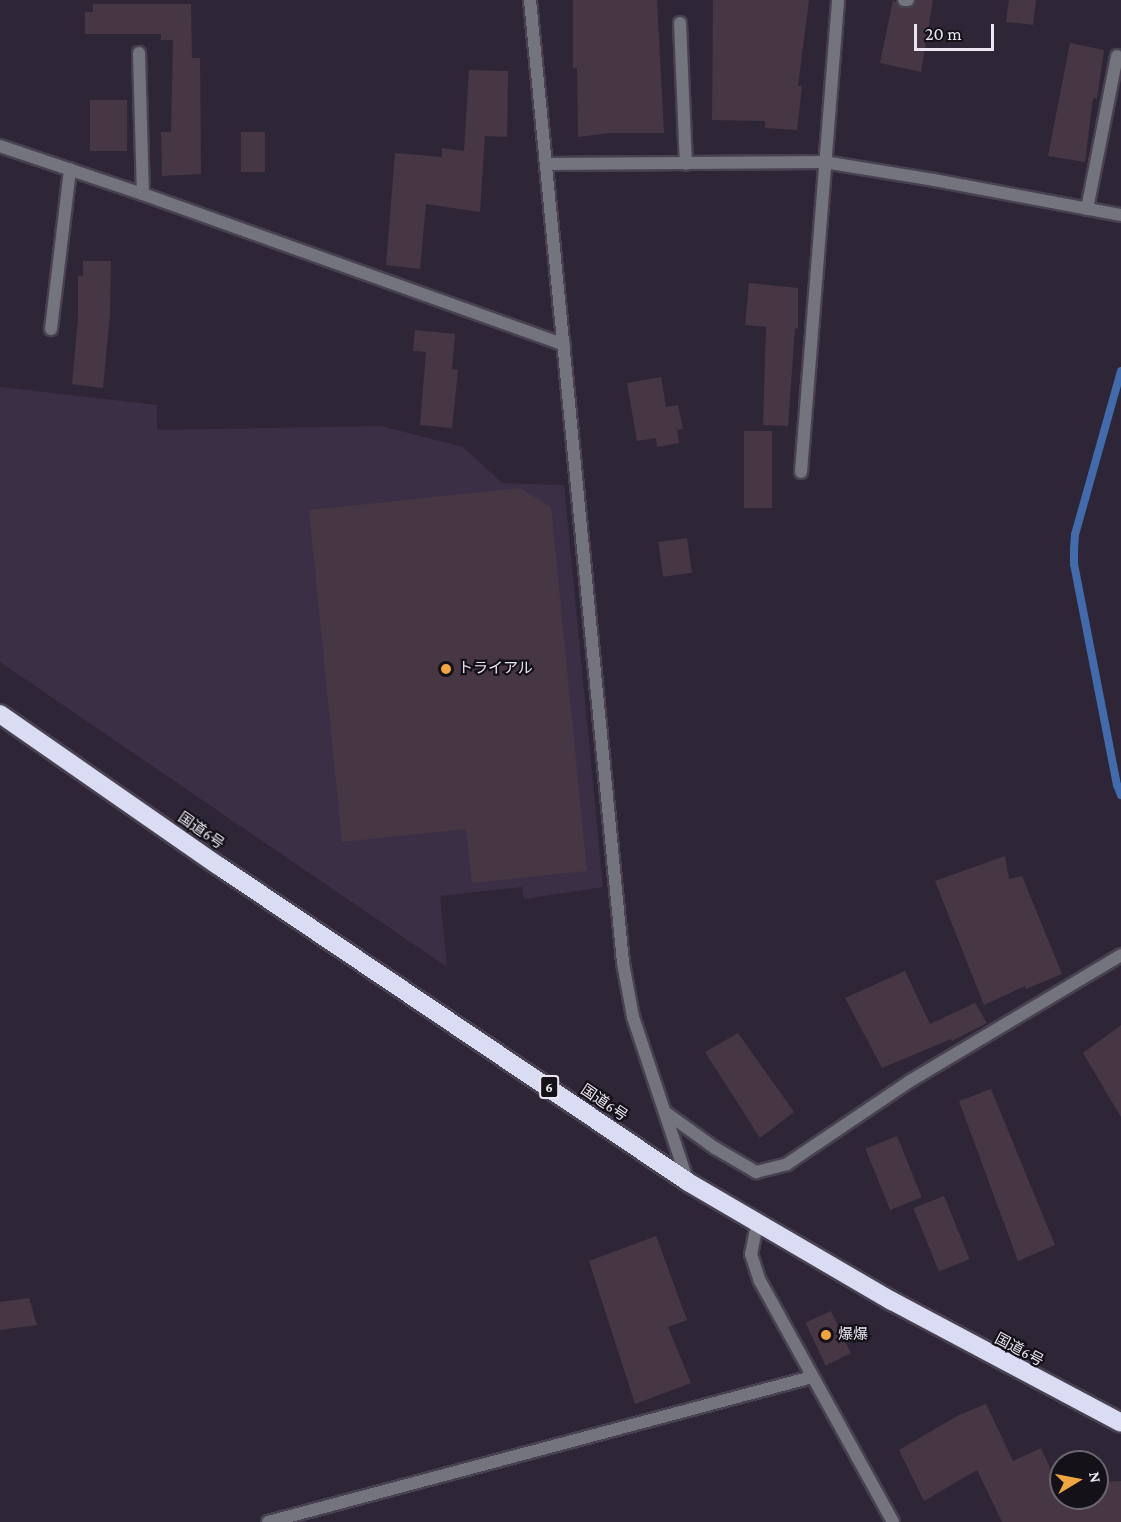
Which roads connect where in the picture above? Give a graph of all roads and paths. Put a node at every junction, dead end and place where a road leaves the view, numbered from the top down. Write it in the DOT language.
graph roads {
  1 [pos="530,0"];
  2 [pos="838,0"];
  3 [pos="680,23"];
  4 [pos="139,53"];
  5 [pos="1117,56"];
  6 [pos="0,146"];
  7 [pos="824,162"];
  8 [pos="546,164"];
  9 [pos="686,164"];
  10 [pos="70,169"];
  11 [pos="142,194"];
  12 [pos="1087,209"];
  13 [pos="1121,216"];
  14 [pos="51,329"];
  15 [pos="564,345"];
  16 [pos="801,471"];
  17 [pos="0,714"];
  18 [pos="1121,955"];
  19 [pos="664,1112"];
  20 [pos="688,1182"];
  21 [pos="758,1224"];
  22 [pos="812,1377"];
  23 [pos="1121,1423"];
  24 [pos="268,1522"];
  25 [pos="892,1522"];
  1 -- 8 [label="street"];
  2 -- 7 [label="street"];
  3 -- 9 [label="street"];
  4 -- 11 [label="street"];
  5 -- 12 [label="street"];
  6 -- 10 [label="street"];
  7 -- 9 [label="street"];
  7 -- 12 [label="street"];
  7 -- 16 [label="street"];
  8 -- 9 [label="street"];
  8 -- 15 [label="street"];
  10 -- 11 [label="street"];
  10 -- 14 [label="street"];
  11 -- 15 [label="street"];
  12 -- 13 [label="street"];
  15 -- 19 [label="street"];
  17 -- 20 [label="highway, 国道6号 / 6"];
  18 -- 19 [label="street"];
  19 -- 20 [label="street"];
  20 -- 21 [label="highway, 国道6号 / 6"];
  21 -- 22 [label="street"];
  21 -- 23 [label="highway, 国道6号 / 6"];
  22 -- 24 [label="street"];
  22 -- 25 [label="street"];
}
